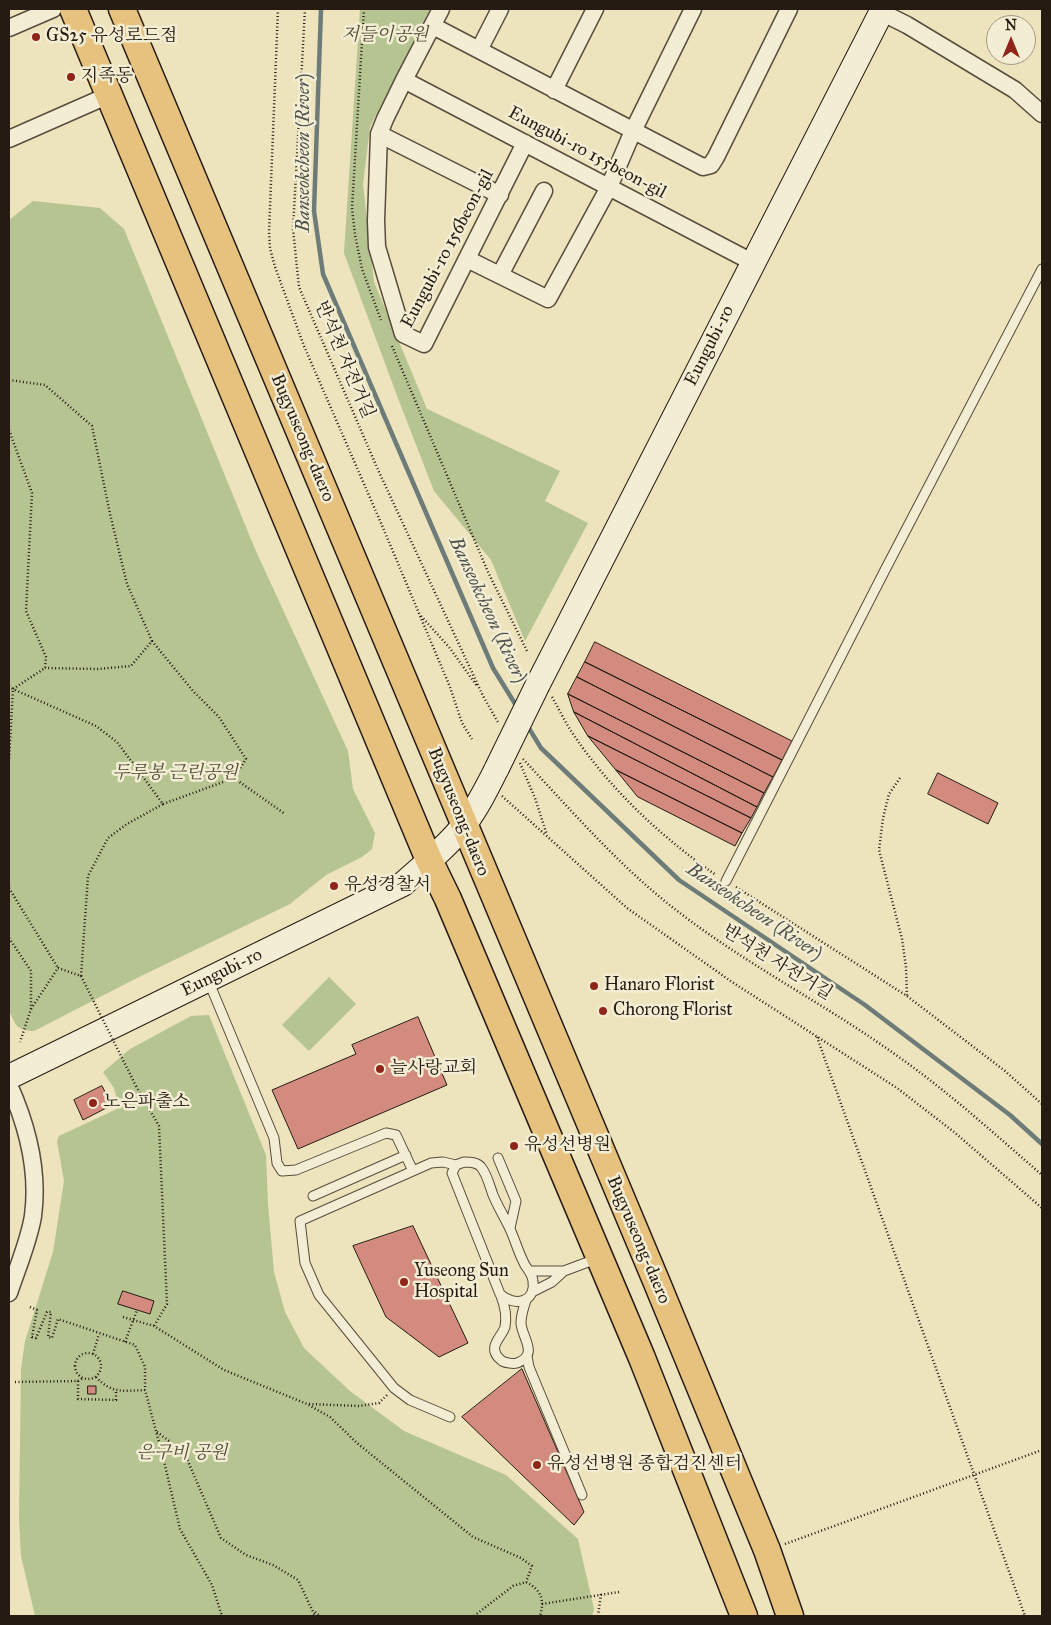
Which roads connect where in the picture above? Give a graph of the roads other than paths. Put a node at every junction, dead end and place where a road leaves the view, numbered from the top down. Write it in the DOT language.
graph roads {
  1 [pos="53,9"];
  2 [pos="73,9"];
  3 [pos="122,9"];
  4 [pos="441,9"];
  5 [pos="500,9"];
  6 [pos="595,9"];
  7 [pos="692,9"];
  8 [pos="789,9"];
  9 [pos="882,10"];
  10 [pos="433,26"];
  11 [pos="9,28"];
  12 [pos="479,50"];
  13 [pos="404,80"];
  14 [pos="554,90"];
  15 [pos="109,95"];
  16 [pos="1042,114"];
  17 [pos="633,131"];
  18 [pos="379,134"];
  19 [pos="9,138"];
  20 [pos="525,143"];
  21 [pos="608,187"];
  22 [pos="544,191"];
  23 [pos="500,195"];
  24 [pos="467,259"];
  25 [pos="752,262"];
  26 [pos="1042,269"];
  27 [pos="500,276"];
  28 [pos="465,824"];
  29 [pos="429,860"];
  30 [pos="726,881"];
  31 [pos="208,980"];
  32 [pos="9,1077"];
  33 [pos="9,1085"];
  34 [pos="406,1155"];
  35 [pos="498,1158"];
  36 [pos="454,1169"];
  37 [pos="413,1171"];
  38 [pos="313,1196"];
  39 [pos="510,1228"];
  40 [pos="599,1258"];
  41 [pos="530,1271"];
  42 [pos="564,1271"];
  43 [pos="532,1292"];
  44 [pos="9,1293"];
  45 [pos="500,1294"];
  46 [pos="526,1300"];
  47 [pos="526,1356"];
  48 [pos="518,1363"];
  49 [pos="530,1367"];
  50 [pos="450,1417"];
  51 [pos="582,1494"];
  52 [pos="744,1616"];
  53 [pos="790,1616"];
  1 -- 11 [label="street"];
  2 -- 15 [label="main road"];
  3 -- 28 [label="main road, Bugyuseong-daero"];
  4 -- 10 [label="street, Eungubi-ro 156beon-gil"];
  5 -- 12 [label="street"];
  6 -- 14 [label="street"];
  7 -- 17 [label="street"];
  8 -- 17 [label="street"];
  9 -- 16 [label="street"];
  9 -- 25 [label="street, Eungubi-ro"];
  10 -- 12 [label="street"];
  10 -- 13 [label="street, Eungubi-ro 156beon-gil"];
  12 -- 14 [label="street"];
  13 -- 18 [label="street, Eungubi-ro 156beon-gil"];
  13 -- 20 [label="street, Eungubi-ro 155beon-gil"];
  14 -- 17 [label="street"];
  15 -- 19 [label="street"];
  15 -- 29 [label="main road"];
  17 -- 21 [label="street"];
  18 -- 23 [label="street"];
  18 -- 24 [label="street, Eungubi-ro 156beon-gil"];
  20 -- 21 [label="street, Eungubi-ro 155beon-gil"];
  20 -- 23 [label="street, Eungubi-ro 156beon-gil"];
  21 -- 25 [label="street, Eungubi-ro 155beon-gil"];
  21 -- 27 [label="street"];
  22 -- 27 [label="street"];
  23 -- 24 [label="street, Eungubi-ro 156beon-gil"];
  24 -- 27 [label="street"];
  25 -- 28 [label="street, Eungubi-ro, bridge"];
  26 -- 30 [label="lane"];
  28 -- 29 [label="street, Eungubi-ro"];
  28 -- 53 [label="main road, Bugyuseong-daero"];
  29 -- 31 [label="street, Eungubi-ro"];
  29 -- 40 [label="main road"];
  31 -- 32 [label="street, Eungubi-ro"];
  31 -- 34 [label="lane"];
  33 -- 44 [label="street"];
  34 -- 37 [label="lane"];
  34 -- 38 [label="lane"];
  35 -- 39 [label="lane"];
  36 -- 37 [label="lane"];
  36 -- 39 [label="lane"];
  36 -- 45 [label="lane"];
  37 -- 50 [label="lane"];
  39 -- 41 [label="lane"];
  40 -- 42 [label="lane"];
  40 -- 52 [label="main road"];
  41 -- 42 [label="lane"];
  41 -- 43 [label="lane"];
  42 -- 43 [label="lane"];
  43 -- 46 [label="lane"];
  45 -- 46 [label="lane"];
  45 -- 48 [label="lane"];
  46 -- 47 [label="lane"];
  47 -- 48 [label="lane"];
  47 -- 49 [label="lane"];
  48 -- 49 [label="lane"];
  49 -- 51 [label="lane"];
}
